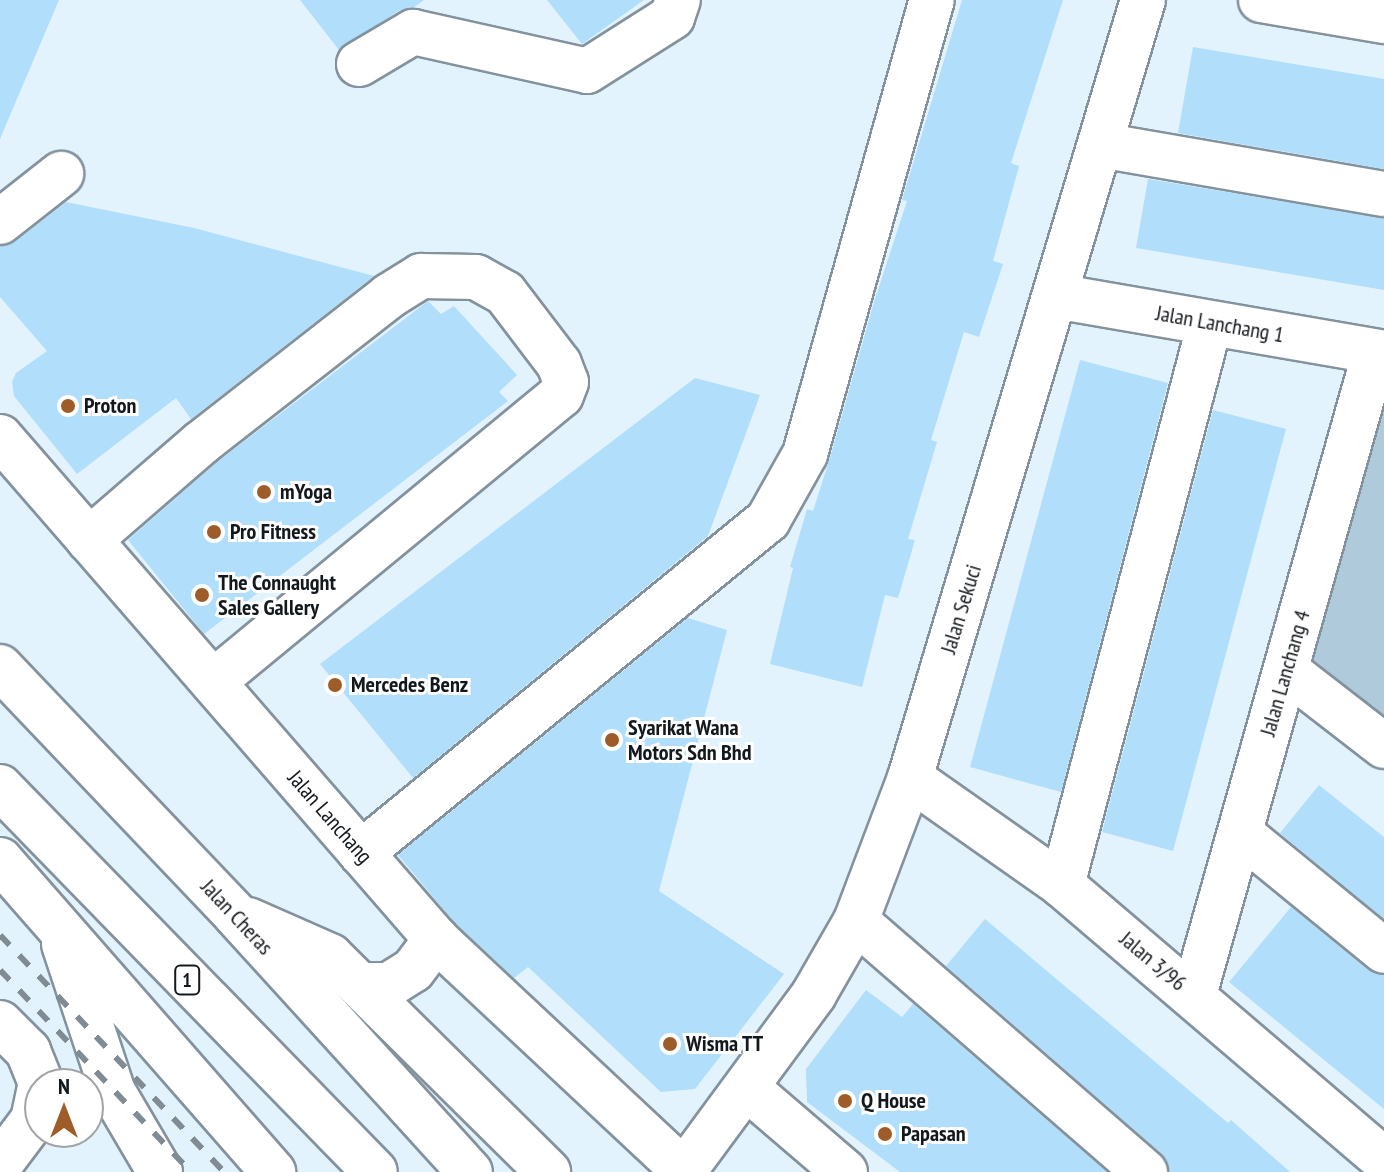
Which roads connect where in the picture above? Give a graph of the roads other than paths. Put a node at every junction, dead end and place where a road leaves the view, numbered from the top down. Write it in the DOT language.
graph roads {
  1 [pos="678,0"];
  2 [pos="932,0"];
  3 [pos="1143,0"];
  4 [pos="1261,0"];
  5 [pos="1384,21"];
  6 [pos="359,64"];
  7 [pos="1100,145"];
  8 [pos="61,174"];
  9 [pos="1384,194"];
  10 [pos="0,222"];
  11 [pos="1055,296"];
  12 [pos="1210,323"];
  13 [pos="1380,352"];
  14 [pos="0,437"];
  15 [pos="89,540"];
  16 [pos="0,667"];
  17 [pos="1286,670"];
  18 [pos="213,682"];
  19 [pos="1384,746"];
  20 [pos="910,778"];
  21 [pos="0,787"];
  22 [pos="1240,833"];
  23 [pos="361,853"];
  24 [pos="0,860"];
  25 [pos="1062,885"];
  26 [pos="235,914"];
  27 [pos="856,921"];
  28 [pos="58,927"];
  29 [pos="436,939"];
  30 [pos="1384,951"];
  31 [pos="363,985"];
  32 [pos="1194,995"];
  33 [pos="0,1023"];
  34 [pos="32,1068"];
  35 [pos="747,1088"];
  36 [pos="24,1122"];
  37 [pos="1384,1160"];
  38 [pos="0,1164"];
  39 [pos="160,1172"];
  40 [pos="273,1172"];
  41 [pos="375,1172"];
  42 [pos="470,1172"];
  43 [pos="548,1172"];
  44 [pos="684,1172"];
  45 [pos="845,1172"];
  46 [pos="1145,1172"];
  1 -- 6 [label="main road"];
  2 -- 23 [label="main road"];
  3 -- 7 [label="main road, Jalan Sekuci"];
  4 -- 5 [label="main road"];
  7 -- 9 [label="main road"];
  7 -- 11 [label="main road, Jalan Sekuci"];
  8 -- 10 [label="main road"];
  11 -- 12 [label="main road, Jalan Lanchang 1"];
  11 -- 20 [label="main road, Jalan Sekuci"];
  12 -- 13 [label="main road, Jalan Lanchang 1"];
  12 -- 25 [label="main road"];
  13 -- 17 [label="main road, Jalan Lanchang 4"];
  14 -- 15 [label="main road, Jalan Lanchang"];
  15 -- 18 [label="main road, Jalan Lanchang"];
  15 -- 18 [label="main road"];
  16 -- 26 [label="main road, Jalan Cheras"];
  17 -- 19 [label="main road"];
  17 -- 22 [label="main road, Jalan Lanchang 4"];
  18 -- 23 [label="main road, Jalan Lanchang"];
  20 -- 25 [label="main road, Jalan 3/96"];
  20 -- 27 [label="main road, Jalan Sekuci"];
  21 -- 41 [label="main road, 1"];
  22 -- 30 [label="main road"];
  22 -- 32 [label="main road, Jalan Lanchang 4"];
  23 -- 29 [label="main road, Jalan Lanchang"];
  24 -- 28 [label="main road"];
  25 -- 32 [label="main road, Jalan 3/96"];
  26 -- 31 [label="main road"];
  26 -- 42 [label="main road, Jalan Cheras"];
  27 -- 35 [label="main road, Jalan Sekuci"];
  27 -- 46 [label="main road"];
  28 -- 39 [label="main road"];
  28 -- 40 [label="main road"];
  29 -- 31 [label="main road"];
  29 -- 44 [label="main road, Jalan Lanchang"];
  31 -- 43 [label="main road"];
  32 -- 37 [label="main road, Jalan 3/96"];
  33 -- 34 [label="main road"];
  35 -- 44 [label="main road, Jalan Sekuci"];
  35 -- 45 [label="main road"];
  36 -- 38 [label="main road"];
}
